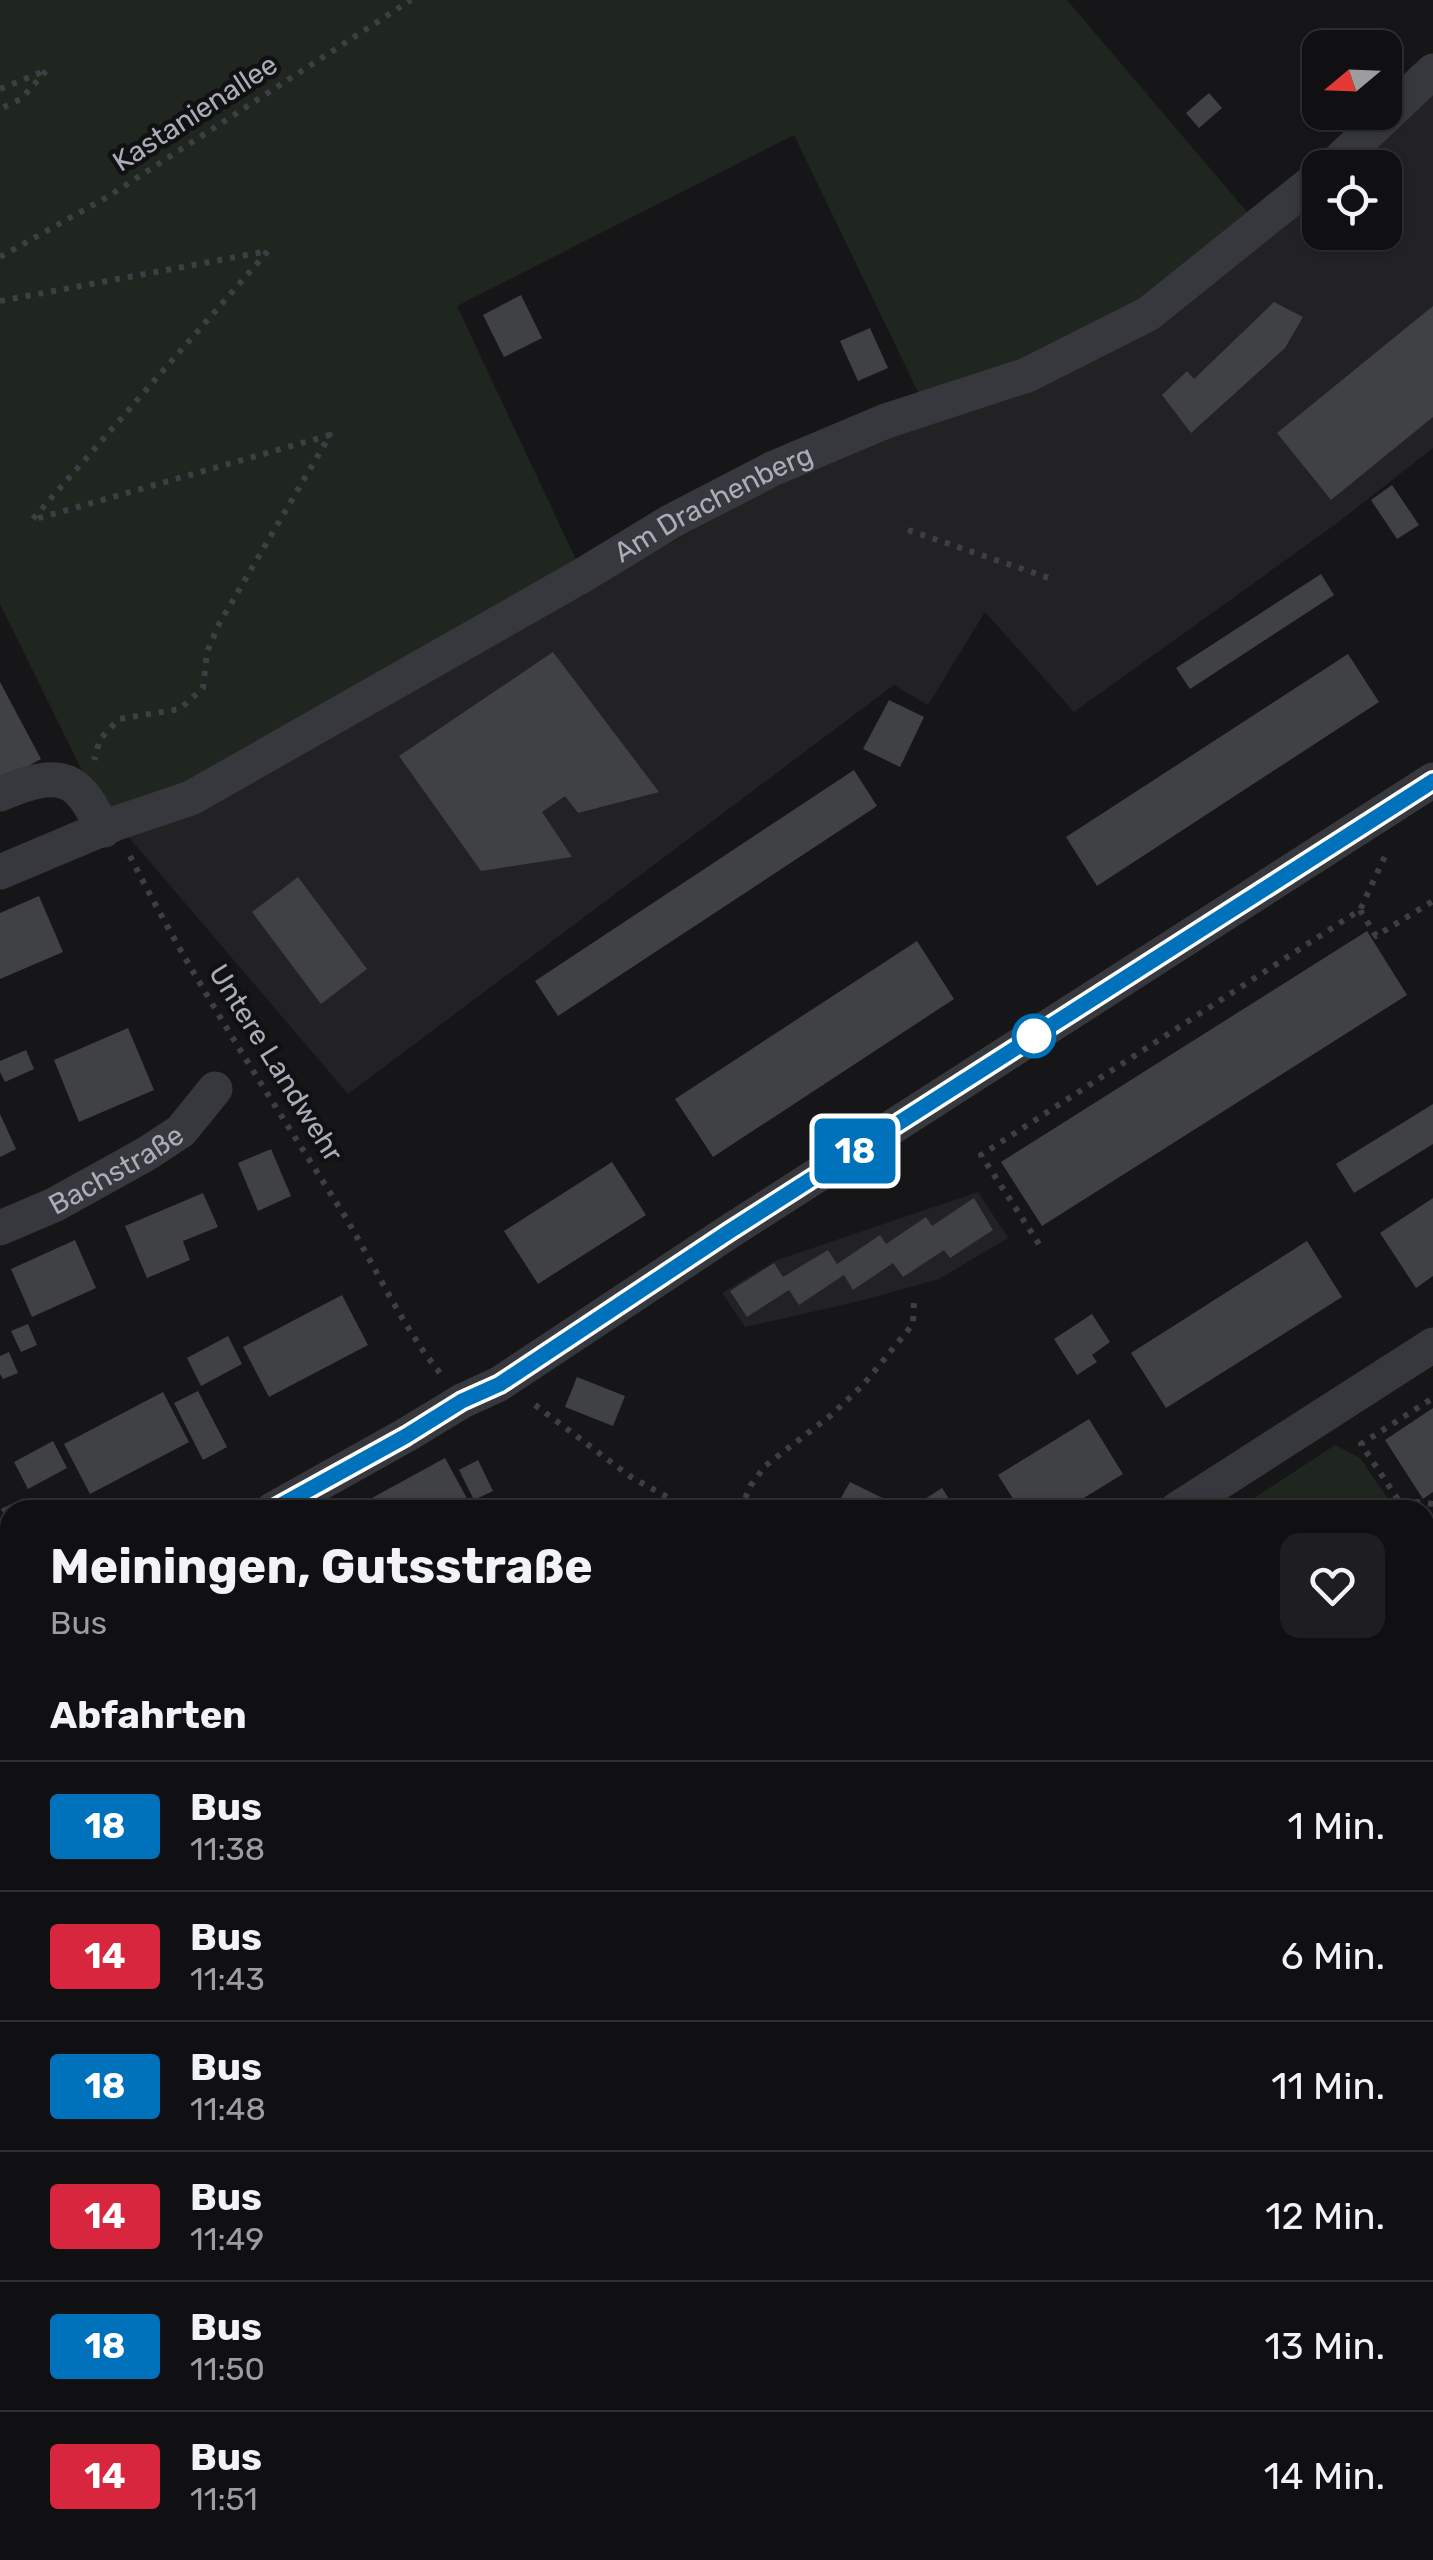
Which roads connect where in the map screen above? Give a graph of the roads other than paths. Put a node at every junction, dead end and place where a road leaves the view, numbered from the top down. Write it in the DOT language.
graph roads {
  1 [pos="1433,71"];
  2 [pos="1350,150"];
  3 [pos="1302,190"];
  4 [pos="1433,780"];
  5 [pos="0,794"];
  6 [pos="109,827"];
  7 [pos="0,872"];
  8 [pos="215,1089"];
  9 [pos="0,1228"];
  10 [pos="1433,1345"];
  11 [pos="290,1500"];
  12 [pos="1192,1500"];
  1 -- 2 [label="street"];
  3 -- 6 [label="street, Am Drachenberg"];
  4 -- 11 [label="street"];
  5 -- 6 [label="street"];
  6 -- 7 [label="street, Am Drachenberg"];
  8 -- 9 [label="street, Bachstraße"];
  10 -- 12 [label="street"];
}
